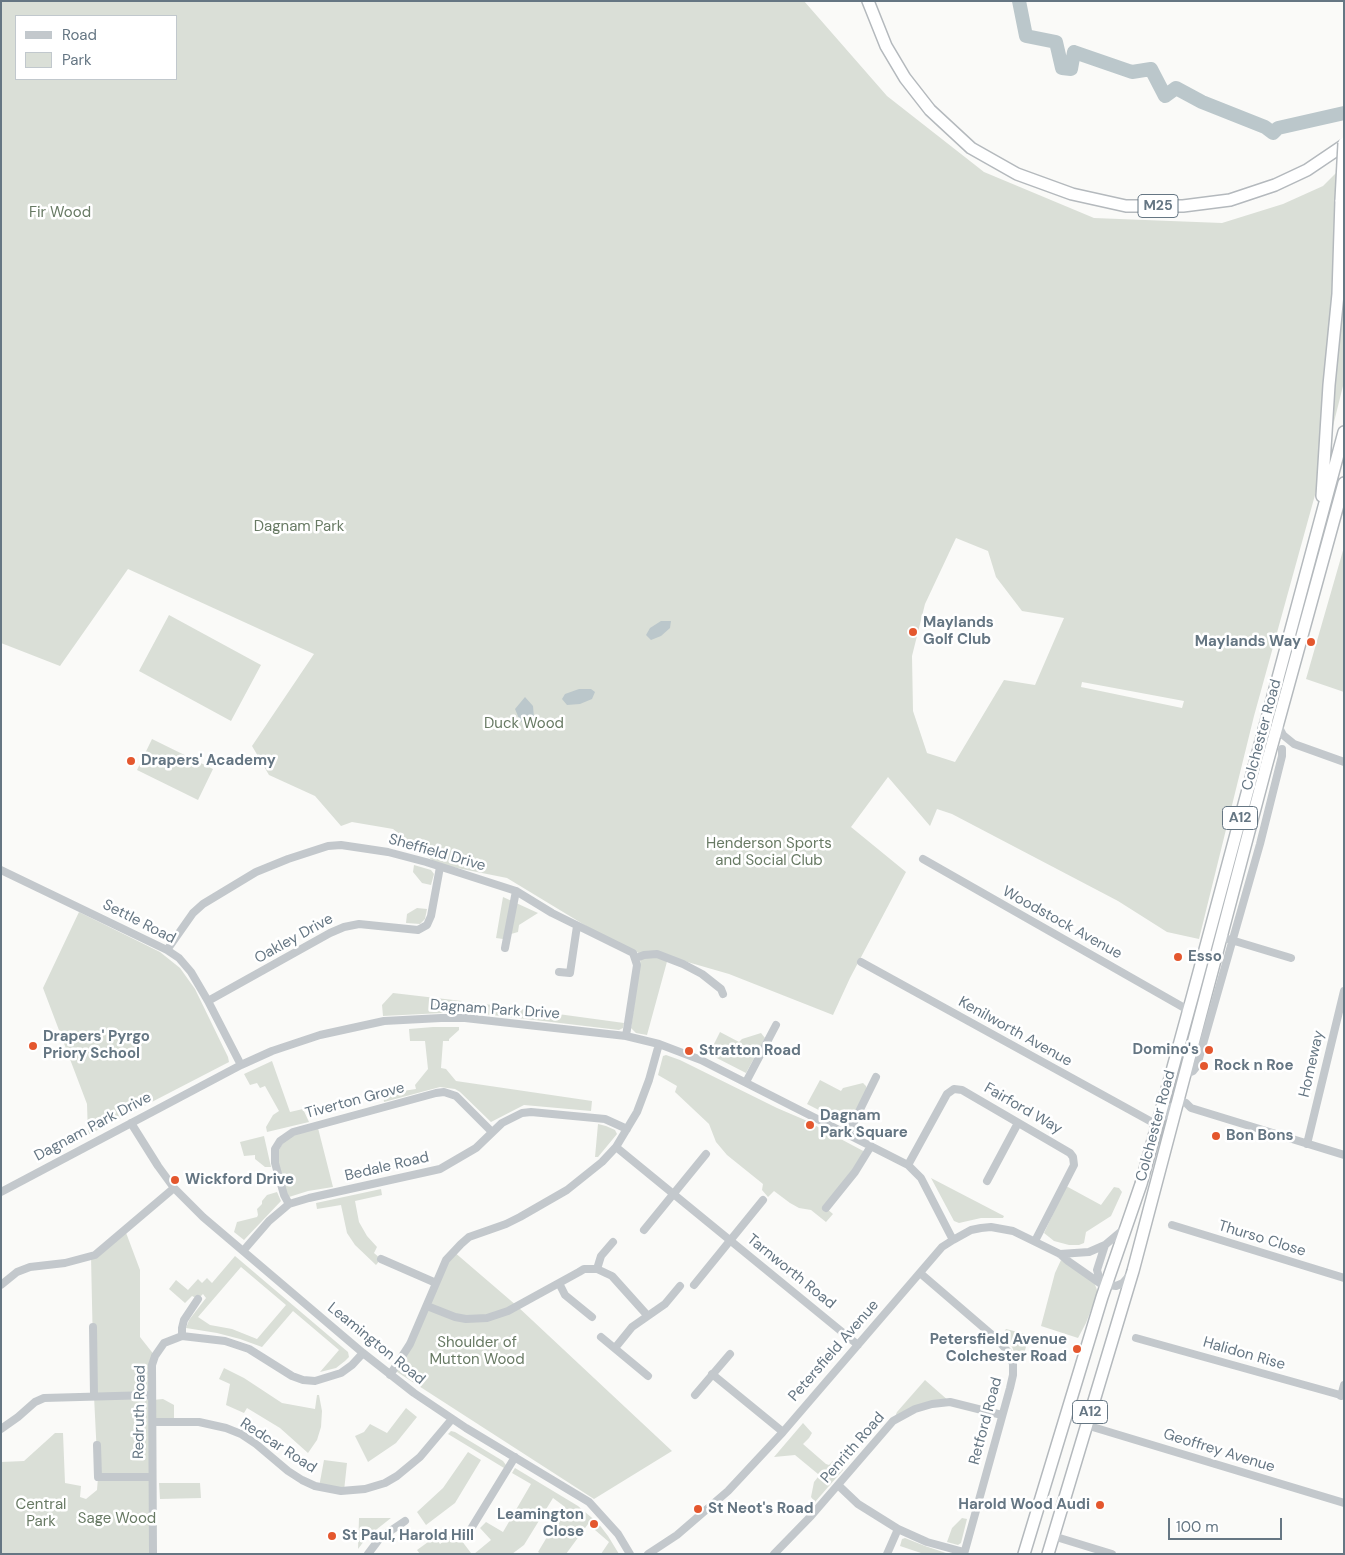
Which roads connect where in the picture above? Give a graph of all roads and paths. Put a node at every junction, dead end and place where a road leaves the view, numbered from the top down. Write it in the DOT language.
graph roads {
  1 [pos="868,1"];
  2 [pos="1344,144"];
  3 [pos="1344,432"];
  4 [pos="1344,483"];
  5 [pos="1322,513"];
  6 [pos="1279,728"];
  7 [pos="1294,744"];
  8 [pos="1283,748"];
  9 [pos="1344,762"];
  10 [pos="1267,763"];
  11 [pos="923,859"];
  12 [pos="440,867"];
  13 [pos="1,870"];
  14 [pos="516,891"];
  15 [pos="577,926"];
  16 [pos="1226,939"];
  17 [pos="505,948"];
  18 [pos="168,950"];
  19 [pos="636,958"];
  20 [pos="1291,958"];
  21 [pos="861,962"];
  22 [pos="559,972"];
  23 [pos="1344,991"];
  24 [pos="723,994"];
  25 [pos="208,1001"];
  26 [pos="1188,1010"];
  27 [pos="776,1025"];
  28 [pos="626,1036"];
  29 [pos="659,1044"];
  30 [pos="241,1065"];
  31 [pos="876,1077"];
  32 [pos="746,1082"];
  33 [pos="1177,1104"];
  34 [pos="1191,1108"];
  35 [pos="1174,1119"];
  36 [pos="131,1123"];
  37 [pos="1018,1123"];
  38 [pos="1157,1123"];
  39 [pos="627,1129"];
  40 [pos="492,1132"];
  41 [pos="848,1134"];
  42 [pos="1307,1144"];
  43 [pos="871,1146"];
  44 [pos="616,1147"];
  45 [pos="706,1154"];
  46 [pos="1344,1155"];
  47 [pos="908,1166"];
  48 [pos="987,1181"];
  49 [pos="174,1188"];
  50 [pos="1,1192"];
  51 [pos="673,1195"];
  52 [pos="763,1200"];
  53 [pos="289,1204"];
  54 [pos="826,1208"];
  55 [pos="1172,1225"];
  56 [pos="1128,1226"];
  57 [pos="644,1230"];
  58 [pos="730,1240"];
  59 [pos="953,1240"];
  60 [pos="1035,1241"];
  61 [pos="613,1242"];
  62 [pos="1104,1245"];
  63 [pos="243,1251"];
  64 [pos="1060,1254"];
  65 [pos="381,1259"];
  66 [pos="597,1269"];
  67 [pos="1132,1271"];
  68 [pos="920,1273"];
  69 [pos="1344,1278"];
  70 [pos="436,1283"];
  71 [pos="559,1283"];
  72 [pos="694,1284"];
  73 [pos="1104,1284"];
  74 [pos="1,1285"];
  75 [pos="680,1286"];
  76 [pos="198,1299"];
  77 [pos="427,1306"];
  78 [pos="647,1315"];
  79 [pos="592,1317"];
  80 [pos="93,1327"];
  81 [pos="182,1336"];
  82 [pos="601,1337"];
  83 [pos="1136,1338"];
  84 [pos="858,1345"];
  85 [pos="615,1348"];
  86 [pos="363,1353"];
  87 [pos="730,1354"];
  88 [pos="712,1374"];
  89 [pos="390,1375"];
  90 [pos="648,1376"];
  91 [pos="1344,1385"];
  92 [pos="694,1394"];
  93 [pos="151,1395"];
  94 [pos="94,1396"];
  95 [pos="1342,1396"];
  96 [pos="1002,1415"];
  97 [pos="452,1419"];
  98 [pos="153,1422"];
  99 [pos="1086,1426"];
  100 [pos="1,1429"];
  101 [pos="782,1432"];
  102 [pos="97,1445"];
  103 [pos="515,1457"];
  104 [pos="152,1476"];
  105 [pos="838,1485"];
  106 [pos="1344,1503"];
  107 [pos="405,1520"];
  108 [pos="898,1529"];
  109 [pos="468,1532"];
  110 [pos="1053,1536"];
  111 [pos="964,1553"];
  112 [pos="153,1554"];
  113 [pos="368,1554"];
  114 [pos="630,1554"];
  115 [pos="648,1554"];
  116 [pos="774,1554"];
  117 [pos="887,1554"];
  118 [pos="1024,1554"];
  119 [pos="1048,1554"];
  120 [pos="1112,1554"];
  1 -- 2 [label="highway, M25"];
  2 -- 5 [label="highway, A12, bridge"];
  3 -- 5 [label="highway, Colchester Road / A12"];
  4 -- 6 [label="highway, Colchester Road / A12"];
  5 -- 26 [label="highway, Colchester Road / A12"];
  6 -- 7 [label="street"];
  6 -- 8 [label="street, Colchester Road"];
  6 -- 10 [label="highway, Colchester Road / A12"];
  7 -- 8 [label="street"];
  7 -- 9 [label="street"];
  8 -- 10 [label="street"];
  8 -- 16 [label="street, Colchester Road"];
  10 -- 16 [label="highway, Colchester Road / A12"];
  11 -- 26 [label="street, Woodstock Avenue"];
  12 -- 14 [label="street, Sheffield Drive"];
  12 -- 18 [label="street, Sheffield Drive"];
  12 -- 25 [label="street, Oakley Drive"];
  13 -- 18 [label="street, Settle Road"];
  14 -- 15 [label="street, Sheffield Drive"];
  14 -- 17 [label="street"];
  15 -- 19 [label="street, Sheffield Drive"];
  15 -- 22 [label="street"];
  16 -- 20 [label="street"];
  16 -- 33 [label="highway, Colchester Road / A12"];
  18 -- 25 [label="street, Settle Road"];
  19 -- 24 [label="street"];
  19 -- 28 [label="street"];
  21 -- 38 [label="street, Kenilworth Avenue"];
  23 -- 42 [label="street, Homeway"];
  25 -- 30 [label="street, Settle Road"];
  26 -- 38 [label="highway, Colchester Road / A12"];
  27 -- 32 [label="street"];
  28 -- 29 [label="street, Dagnam Park Drive"];
  28 -- 30 [label="street, Dagnam Park Drive"];
  29 -- 32 [label="street, Dagnam Park Drive"];
  29 -- 39 [label="street"];
  30 -- 36 [label="street, Dagnam Park Drive"];
  31 -- 41 [label="street"];
  32 -- 41 [label="street, Dagnam Park Drive"];
  33 -- 34 [label="street"];
  33 -- 35 [label="highway, Colchester Road / A12"];
  33 -- 38 [label="street"];
  34 -- 35 [label="street"];
  34 -- 42 [label="street"];
  35 -- 67 [label="highway, Colchester Road / A12"];
  36 -- 49 [label="street, Leamington Road"];
  36 -- 50 [label="street, Dagnam Park Drive"];
  37 -- 47 [label="street, Fairford Way"];
  37 -- 48 [label="street"];
  37 -- 60 [label="street, Fairford Way"];
  38 -- 56 [label="highway, Colchester Road / A12"];
  39 -- 40 [label="street, Bedale Road"];
  39 -- 44 [label="street"];
  40 -- 53 [label="street, Bedale Road"];
  40 -- 53 [label="street, Tiverton Grove"];
  41 -- 43 [label="street, Dagnam Park Drive"];
  42 -- 46 [label="street"];
  43 -- 47 [label="street, Dagnam Park Drive"];
  43 -- 54 [label="street"];
  44 -- 51 [label="street, Tarnworth Road"];
  44 -- 70 [label="street"];
  45 -- 51 [label="street"];
  47 -- 59 [label="street, Dagnam Park Drive"];
  49 -- 63 [label="street, Leamington Road"];
  49 -- 74 [label="street"];
  51 -- 57 [label="street"];
  51 -- 58 [label="street, Tarnworth Road"];
  52 -- 58 [label="street, Tarnworth Road"];
  53 -- 63 [label="street, Bedale Road"];
  55 -- 69 [label="street, Thurso Close"];
  56 -- 62 [label="street"];
  56 -- 73 [label="highway, Colchester Road / A12"];
  58 -- 72 [label="street, Tarnworth Road"];
  58 -- 84 [label="street, Tarnworth Road"];
  59 -- 60 [label="street, Petersfield Avenue"];
  59 -- 68 [label="street, Petersfield Avenue"];
  60 -- 64 [label="street, Petersfield Avenue"];
  61 -- 66 [label="street"];
  62 -- 64 [label="street"];
  62 -- 73 [label="street"];
  63 -- 86 [label="street, Leamington Road"];
  64 -- 73 [label="street, Petersfield Avenue"];
  65 -- 70 [label="street"];
  66 -- 71 [label="street"];
  66 -- 78 [label="street"];
  67 -- 73 [label="street"];
  67 -- 99 [label="highway, Colchester Road / A12"];
  68 -- 84 [label="street, Petersfield Avenue"];
  68 -- 96 [label="street, Retford Road"];
  70 -- 77 [label="street"];
  71 -- 77 [label="street"];
  71 -- 79 [label="street"];
  73 -- 118 [label="highway, Colchester Road / A12"];
  75 -- 78 [label="street"];
  76 -- 81 [label="street"];
  77 -- 89 [label="street"];
  78 -- 85 [label="street"];
  80 -- 94 [label="street"];
  81 -- 86 [label="street"];
  81 -- 93 [label="street, Redruth Road"];
  82 -- 85 [label="street"];
  83 -- 95 [label="street, Halidon Rise"];
  84 -- 101 [label="street, Petersfield Avenue"];
  85 -- 90 [label="street"];
  86 -- 89 [label="street, Leamington Road"];
  87 -- 88 [label="street"];
  88 -- 92 [label="street"];
  88 -- 101 [label="street"];
  89 -- 97 [label="street, Leamington Road"];
  91 -- 95 [label="street"];
  93 -- 94 [label="street"];
  93 -- 98 [label="street, Redruth Road"];
  94 -- 100 [label="street"];
  96 -- 105 [label="street, Penrith Road"];
  96 -- 111 [label="street, Retford Road"];
  97 -- 98 [label="street, Redcar Road"];
  97 -- 103 [label="street, Leamington Road"];
  98 -- 104 [label="street, Redruth Road"];
  99 -- 106 [label="street, Geoffrey Avenue"];
  99 -- 110 [label="highway, Colchester Road / A12"];
  101 -- 115 [label="street, Petersfield Avenue"];
  102 -- 104 [label="street"];
  103 -- 109 [label="street"];
  103 -- 114 [label="street, Leamington Road"];
  104 -- 112 [label="street, Redruth Road"];
  105 -- 108 [label="street"];
  105 -- 116 [label="street, Penrith Road"];
  107 -- 113 [label="street"];
  108 -- 111 [label="street"];
  108 -- 117 [label="street"];
  110 -- 119 [label="highway, Colchester Road / A12"];
  110 -- 120 [label="street"];
}
